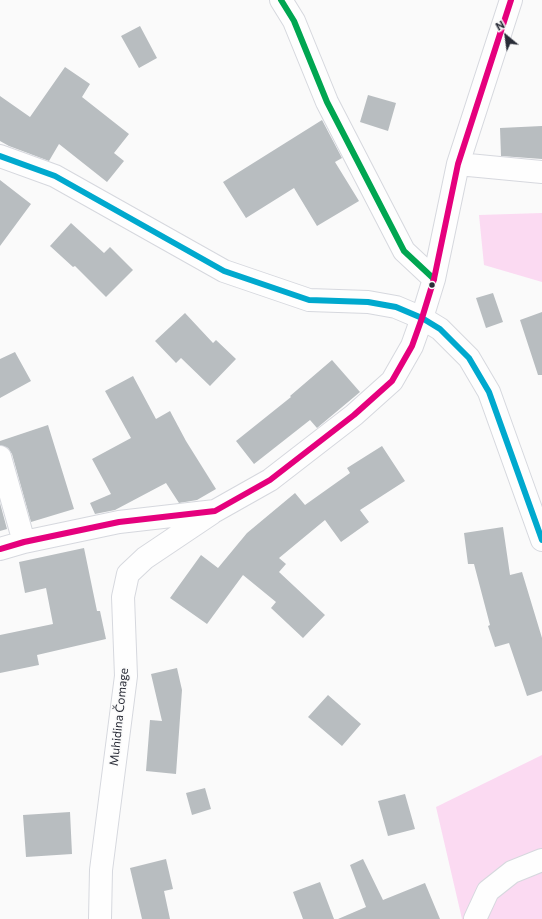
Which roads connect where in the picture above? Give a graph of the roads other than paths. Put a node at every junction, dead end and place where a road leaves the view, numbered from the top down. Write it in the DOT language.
graph roads {
  1 [pos="281,0"];
  2 [pos="511,0"];
  3 [pos="0,156"];
  4 [pos="458,164"];
  5 [pos="542,172"];
  6 [pos="434,279"];
  7 [pos="422,318"];
  8 [pos="0,457"];
  9 [pos="215,511"];
  10 [pos="542,540"];
  11 [pos="24,542"];
  12 [pos="0,550"];
  13 [pos="542,860"];
  14 [pos="100,919"];
  15 [pos="475,919"];
  1 -- 6 [label="street"];
  2 -- 4 [label="street, Muhidina Čomage"];
  3 -- 7 [label="street"];
  4 -- 5 [label="street"];
  4 -- 6 [label="street, Muhidina Čomage"];
  6 -- 7 [label="street, Muhidina Čomage"];
  7 -- 9 [label="street, Muhidina Čomage"];
  7 -- 10 [label="street"];
  8 -- 11 [label="street"];
  9 -- 11 [label="street"];
  9 -- 14 [label="street, Muhidina Čomage"];
  11 -- 12 [label="street"];
  13 -- 15 [label="street"];
}
